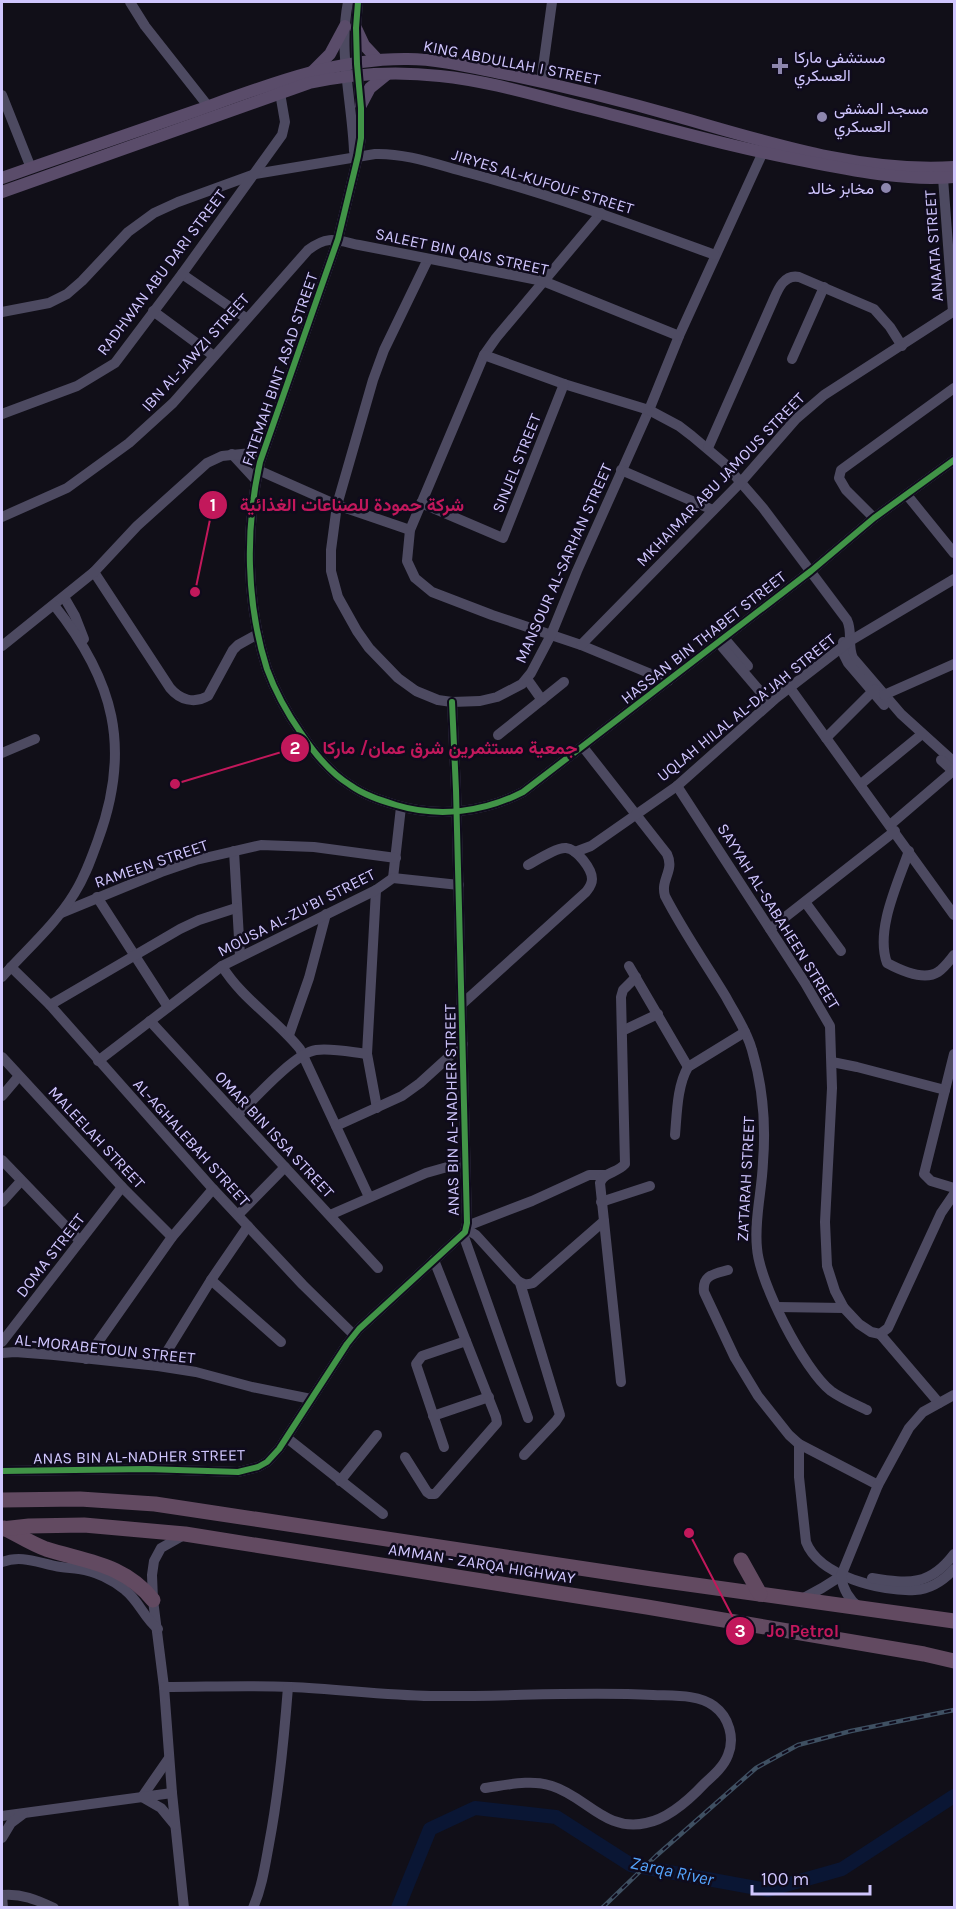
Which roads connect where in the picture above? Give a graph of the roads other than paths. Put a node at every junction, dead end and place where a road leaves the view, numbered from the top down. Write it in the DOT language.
graph roads {
  1 [pos="130,2"];
  2 [pos="348,2"];
  3 [pos="358,2"];
  4 [pos="552,2"];
  5 [pos="350,27"];
  6 [pos="378,60"];
  7 [pos="351,71"];
  8 [pos="312,72"];
  9 [pos="386,75"];
  10 [pos="541,82"];
  11 [pos="280,93"];
  12 [pos="2,95"];
  13 [pos="361,105"];
  14 [pos="208,106"];
  15 [pos="764,146"];
  16 [pos="356,158"];
  17 [pos="954,167"];
  18 [pos="31,168"];
  19 [pos="255,174"];
  20 [pos="2,178"];
  21 [pos="949,178"];
  22 [pos="2,192"];
  23 [pos="601,213"];
  24 [pos="336,244"];
  25 [pos="715,255"];
  26 [pos="428,259"];
  27 [pos="182,274"];
  28 [pos="543,281"];
  29 [pos="824,287"];
  30 [pos="153,311"];
  31 [pos="954,311"];
  32 [pos="2,312"];
  33 [pos="246,318"];
  34 [pos="679,336"];
  35 [pos="902,346"];
  36 [pos="484,355"];
  37 [pos="214,356"];
  38 [pos="792,359"];
  39 [pos="564,384"];
  40 [pos="954,388"];
  41 [pos="649,410"];
  42 [pos="2,414"];
  43 [pos="708,448"];
  44 [pos="262,452"];
  45 [pos="232,454"];
  46 [pos="954,460"];
  47 [pos="621,470"];
  48 [pos="257,475"];
  49 [pos="741,482"];
  50 [pos="907,495"];
  51 [pos="422,503"];
  52 [pos="337,505"];
  53 [pos="713,510"];
  54 [pos="2,517"];
  55 [pos="874,518"];
  56 [pos="410,530"];
  57 [pos="954,553"];
  58 [pos="811,571"];
  59 [pos="94,572"];
  60 [pos="954,579"];
  61 [pos="64,597"];
  62 [pos="54,605"];
  63 [pos="258,634"];
  64 [pos="551,635"];
  65 [pos="721,640"];
  66 [pos="847,644"];
  67 [pos="581,645"];
  68 [pos="2,646"];
  69 [pos="93,662"];
  70 [pos="954,664"];
  71 [pos="527,679"];
  72 [pos="668,681"];
  73 [pos="564,682"];
  74 [pos="790,688"];
  75 [pos="877,692"];
  76 [pos="542,700"];
  77 [pos="773,701"];
  78 [pos="452,702"];
  79 [pos="498,735"];
  80 [pos="920,737"];
  81 [pos="826,738"];
  82 [pos="35,739"];
  83 [pos="583,747"];
  84 [pos="2,753"];
  85 [pos="954,768"];
  86 [pos="861,784"];
  87 [pos="677,786"];
  88 [pos="401,807"];
  89 [pos="457,812"];
  90 [pos="636,814"];
  91 [pos="893,828"];
  92 [pos="591,846"];
  93 [pos="234,851"];
  94 [pos="575,852"];
  95 [pos="909,852"];
  96 [pos="396,858"];
  97 [pos="584,863"];
  98 [pos="528,865"];
  99 [pos="393,879"];
  100 [pos="459,885"];
  101 [pos="376,890"];
  102 [pos="97,897"];
  103 [pos="805,902"];
  104 [pos="236,908"];
  105 [pos="61,913"];
  106 [pos="326,914"];
  107 [pos="954,915"];
  108 [pos="770,929"];
  109 [pos="841,951"];
  110 [pos="954,955"];
  111 [pos="135,956"];
  112 [pos="240,956"];
  113 [pos="222,966"];
  114 [pos="629,966"];
  115 [pos="11,967"];
  116 [pos="2,977"];
  117 [pos="636,977"];
  118 [pos="462,1004"];
  119 [pos="50,1005"];
  120 [pos="168,1007"];
  121 [pos="658,1014"];
  122 [pos="150,1021"];
  123 [pos="622,1031"];
  124 [pos="745,1032"];
  125 [pos="289,1035"];
  126 [pos="463,1044"];
  127 [pos="303,1054"];
  128 [pos="367,1054"];
  129 [pos="954,1054"];
  130 [pos="2,1057"];
  131 [pos="98,1061"];
  132 [pos="832,1062"];
  133 [pos="688,1067"];
  134 [pos="19,1076"];
  135 [pos="945,1089"];
  136 [pos="2,1096"];
  137 [pos="377,1108"];
  138 [pos="238,1115"];
  139 [pos="336,1126"];
  140 [pos="675,1135"];
  141 [pos="2,1160"];
  142 [pos="465,1161"];
  143 [pos="285,1167"];
  144 [pos="606,1174"];
  145 [pos="21,1181"];
  146 [pos="650,1186"];
  147 [pos="122,1187"];
  148 [pos="954,1188"];
  149 [pos="213,1189"];
  150 [pos="954,1194"];
  151 [pos="369,1197"];
  152 [pos="2,1202"];
  153 [pos="602,1202"];
  154 [pos="238,1215"];
  155 [pos="330,1215"];
  156 [pos="604,1221"];
  157 [pos="248,1226"];
  158 [pos="466,1230"];
  159 [pos="172,1237"];
  160 [pos="80,1241"];
  161 [pos="434,1260"];
  162 [pos="378,1268"];
  163 [pos="728,1270"];
  164 [pos="211,1280"];
  165 [pos="520,1283"];
  166 [pos="777,1307"];
  167 [pos="844,1308"];
  168 [pos="880,1334"];
  169 [pos="354,1335"];
  170 [pos="466,1341"];
  171 [pos="2,1342"];
  172 [pos="281,1342"];
  173 [pos="2,1353"];
  174 [pos="86,1359"];
  175 [pos="158,1366"];
  176 [pos="621,1382"];
  177 [pos="954,1395"];
  178 [pos="489,1398"];
  179 [pos="311,1399"];
  180 [pos="939,1403"];
  181 [pos="867,1410"];
  182 [pos="433,1416"];
  183 [pos="528,1418"];
  184 [pos="377,1435"];
  185 [pos="287,1438"];
  186 [pos="799,1444"];
  187 [pos="444,1447"];
  188 [pos="524,1455"];
  189 [pos="405,1457"];
  190 [pos="2,1471"];
  191 [pos="340,1481"];
  192 [pos="878,1485"];
  193 [pos="2,1500"];
  194 [pos="383,1514"];
  195 [pos="3,1529"];
  196 [pos="185,1534"];
  197 [pos="954,1557"];
  198 [pos="741,1560"];
  199 [pos="2,1562"];
  200 [pos="954,1569"];
  201 [pos="841,1575"];
  202 [pos="852,1579"];
  203 [pos="760,1594"];
  204 [pos="802,1599"];
  205 [pos="153,1600"];
  206 [pos="860,1608"];
  207 [pos="954,1621"];
  208 [pos="158,1629"];
  209 [pos="954,1661"];
  210 [pos="164,1687"];
  211 [pos="288,1687"];
  212 [pos="169,1758"];
  213 [pos="485,1788"];
  214 [pos="172,1793"];
  215 [pos="142,1797"];
  216 [pos="24,1813"];
  217 [pos="2,1816"];
  218 [pos="175,1825"];
  219 [pos="2,1838"];
  220 [pos="2,1895"];
  221 [pos="3,1908"];
  222 [pos="54,1908"];
  223 [pos="184,1908"];
  224 [pos="253,1908"];
  1 -- 14 [label="street"];
  2 -- 5 [label="street"];
  3 -- 5 [label="street"];
  4 -- 10 [label="street"];
  5 -- 6 [label="main road"];
  5 -- 7 [label="street"];
  5 -- 8 [label="main road"];
  6 -- 7 [label="main road, KING ABDULLAH I STREET"];
  6 -- 10 [label="main road, KING ABDULLAH I STREET"];
  7 -- 8 [label="main road, KING ABDULLAH I STREET"];
  7 -- 9 [label="main road, KING ABDULLAH I STREET"];
  7 -- 11 [label="main road, KING ABDULLAH I STREET"];
  7 -- 13 [label="street, FATEMAH BINT ASAD STREET"];
  7 -- 16 [label="street, FATEMAH BINT ASAD STREET"];
  8 -- 14 [label="main road, KING ABDULLAH I STREET"];
  9 -- 13 [label="main road"];
  9 -- 15 [label="main road, KING ABDULLAH I STREET"];
  10 -- 15 [label="main road, KING ABDULLAH I STREET"];
  11 -- 19 [label="street, RADHWAN ABU DARI STREET"];
  11 -- 22 [label="main road, KING ABDULLAH I STREET"];
  12 -- 18 [label="street"];
  13 -- 16 [label="street, FATEMAH BINT ASAD STREET"];
  14 -- 18 [label="main road, KING ABDULLAH I STREET"];
  15 -- 17 [label="main road, KING ABDULLAH I STREET"];
  15 -- 21 [label="main road, KING ABDULLAH I STREET"];
  15 -- 25 [label="street, MANSOUR AL-SARHAN STREET"];
  16 -- 19 [label="street, JIRYES AL-KUFOUF STREET"];
  16 -- 23 [label="street, JIRYES AL-KUFOUF STREET"];
  16 -- 24 [label="street, FATEMAH BINT ASAD STREET"];
  18 -- 20 [label="main road, KING ABDULLAH I STREET"];
  19 -- 27 [label="street, RADHWAN ABU DARI STREET"];
  19 -- 32 [label="street, JIRYES AL-KUFOUF STREET"];
  21 -- 31 [label="street, ANAATA STREET"];
  23 -- 25 [label="street, JIRYES AL-KUFOUF STREET"];
  23 -- 28 [label="street"];
  24 -- 26 [label="street, SALEET BIN QAIS STREET"];
  24 -- 33 [label="street, IBN AL-JAWZI STREET"];
  24 -- 44 [label="street, FATEMAH BINT ASAD STREET"];
  25 -- 34 [label="street, MANSOUR AL-SARHAN STREET"];
  26 -- 28 [label="street, SALEET BIN QAIS STREET"];
  26 -- 52 [label="street, MANSOUR AL-SARHAN STREET"];
  27 -- 30 [label="street, RADHWAN ABU DARI STREET"];
  27 -- 33 [label="street"];
  28 -- 34 [label="street, SALEET BIN QAIS STREET"];
  28 -- 36 [label="street"];
  29 -- 35 [label="street"];
  29 -- 38 [label="street"];
  29 -- 43 [label="street"];
  30 -- 37 [label="street"];
  30 -- 42 [label="street, RADHWAN ABU DARI STREET"];
  31 -- 35 [label="street, MKHAIMAR ABU JAMOUS STREET"];
  33 -- 37 [label="street, IBN AL-JAWZI STREET"];
  34 -- 41 [label="street, MANSOUR AL-SARHAN STREET"];
  35 -- 49 [label="street, MKHAIMAR ABU JAMOUS STREET"];
  36 -- 39 [label="street"];
  36 -- 51 [label="street"];
  37 -- 54 [label="street, IBN AL-JAWZI STREET"];
  39 -- 41 [label="street"];
  39 -- 51 [label="street, SINJEL STREET"];
  40 -- 55 [label="street"];
  41 -- 43 [label="street"];
  41 -- 47 [label="street, MANSOUR AL-SARHAN STREET"];
  43 -- 49 [label="street"];
  44 -- 45 [label="street"];
  44 -- 48 [label="street, FATEMAH BINT ASAD STREET"];
  45 -- 48 [label="street"];
  45 -- 59 [label="street"];
  46 -- 50 [label="street, HASSAN BIN THABET STREET"];
  47 -- 53 [label="street"];
  47 -- 64 [label="street, MANSOUR AL-SARHAN STREET"];
  48 -- 52 [label="street"];
  48 -- 63 [label="street, FATEMAH BINT ASAD STREET"];
  49 -- 53 [label="street, MKHAIMAR ABU JAMOUS STREET"];
  49 -- 58 [label="street"];
  50 -- 55 [label="street, HASSAN BIN THABET STREET"];
  50 -- 57 [label="street"];
  51 -- 56 [label="street"];
  52 -- 56 [label="street"];
  52 -- 78 [label="street, MANSOUR AL-SARHAN STREET"];
  53 -- 67 [label="street, MKHAIMAR ABU JAMOUS STREET"];
  55 -- 58 [label="street, HASSAN BIN THABET STREET"];
  56 -- 64 [label="street"];
  58 -- 65 [label="street, HASSAN BIN THABET STREET"];
  58 -- 66 [label="street"];
  59 -- 61 [label="street"];
  59 -- 63 [label="street"];
  60 -- 66 [label="street, UQLAH HILAL AL-DA’JAH STREET"];
  61 -- 62 [label="street"];
  61 -- 69 [label="street"];
  62 -- 68 [label="street"];
  62 -- 69 [label="street"];
  63 -- 88 [label="street, FATEMAH BINT ASAD STREET"];
  64 -- 67 [label="street"];
  64 -- 71 [label="street, MANSOUR AL-SARHAN STREET"];
  65 -- 72 [label="street, HASSAN BIN THABET STREET"];
  65 -- 77 [label="street"];
  66 -- 74 [label="street, UQLAH HILAL AL-DA’JAH STREET"];
  66 -- 75 [label="street"];
  67 -- 72 [label="street"];
  69 -- 105 [label="street"];
  70 -- 75 [label="street"];
  71 -- 76 [label="street"];
  71 -- 78 [label="street, MANSOUR AL-SARHAN STREET"];
  72 -- 83 [label="street, HASSAN BIN THABET STREET"];
  73 -- 76 [label="street"];
  74 -- 77 [label="street, UQLAH HILAL AL-DA’JAH STREET"];
  74 -- 81 [label="street"];
  75 -- 80 [label="street"];
  75 -- 81 [label="street"];
  76 -- 79 [label="street"];
  77 -- 87 [label="street, UQLAH HILAL AL-DA’JAH STREET"];
  78 -- 89 [label="street, ANAS BIN AL-NADHER STREET"];
  80 -- 85 [label="street"];
  80 -- 86 [label="street"];
  81 -- 86 [label="street"];
  82 -- 84 [label="street"];
  83 -- 89 [label="street, HASSAN BIN THABET STREET"];
  83 -- 90 [label="street, ZA’TARAH STREET"];
  85 -- 91 [label="street"];
  86 -- 91 [label="street"];
  87 -- 90 [label="street, UQLAH HILAL AL-DA’JAH STREET"];
  87 -- 108 [label="street, SAYYAH AL-SABAHEEN STREET"];
  88 -- 89 [label="street, FATEMAH BINT ASAD STREET"];
  88 -- 96 [label="street, MOUSA AL-ZU’BI STREET"];
  89 -- 100 [label="street, ANAS BIN AL-NADHER STREET"];
  90 -- 92 [label="street, UQLAH HILAL AL-DA’JAH STREET"];
  90 -- 124 [label="street, ZA’TARAH STREET"];
  91 -- 95 [label="street"];
  91 -- 103 [label="street"];
  92 -- 94 [label="street, UQLAH HILAL AL-DA’JAH STREET"];
  92 -- 97 [label="street"];
  93 -- 96 [label="street, RAMEEN STREET"];
  93 -- 102 [label="street, RAMEEN STREET"];
  93 -- 104 [label="street"];
  94 -- 97 [label="street"];
  94 -- 98 [label="street, UQLAH HILAL AL-DA’JAH STREET"];
  95 -- 107 [label="street"];
  95 -- 110 [label="street"];
  96 -- 99 [label="street, MOUSA AL-ZU’BI STREET"];
  97 -- 118 [label="street"];
  99 -- 100 [label="street, MOUSA AL-ZU’BI STREET"];
  99 -- 101 [label="street, MOUSA AL-ZU’BI STREET"];
  100 -- 118 [label="street, ANAS BIN AL-NADHER STREET"];
  101 -- 106 [label="street, MOUSA AL-ZU’BI STREET"];
  101 -- 128 [label="street"];
  102 -- 105 [label="street, RAMEEN STREET"];
  102 -- 111 [label="street"];
  103 -- 108 [label="street"];
  103 -- 109 [label="street"];
  104 -- 111 [label="street"];
  104 -- 112 [label="street"];
  105 -- 115 [label="street"];
  106 -- 112 [label="street, MOUSA AL-ZU’BI STREET"];
  106 -- 125 [label="street"];
  108 -- 132 [label="street, SAYYAH AL-SABAHEEN STREET"];
  111 -- 119 [label="street"];
  111 -- 120 [label="street"];
  112 -- 113 [label="street, MOUSA AL-ZU’BI STREET"];
  113 -- 120 [label="street, MOUSA AL-ZU’BI STREET"];
  113 -- 125 [label="street"];
  114 -- 117 [label="street"];
  115 -- 116 [label="street"];
  115 -- 119 [label="street, AL-AGHALEBAH STREET"];
  117 -- 121 [label="street"];
  117 -- 123 [label="street"];
  118 -- 126 [label="street, ANAS BIN AL-NADHER STREET"];
  119 -- 131 [label="street, AL-AGHALEBAH STREET"];
  120 -- 122 [label="street, MOUSA AL-ZU’BI STREET"];
  121 -- 123 [label="street"];
  121 -- 133 [label="street"];
  122 -- 131 [label="street, MOUSA AL-ZU’BI STREET"];
  122 -- 138 [label="street, OMAR BIN ISSA STREET"];
  123 -- 144 [label="street"];
  124 -- 133 [label="street"];
  124 -- 166 [label="street, ZA’TARAH STREET"];
  125 -- 127 [label="street"];
  126 -- 137 [label="street"];
  126 -- 142 [label="street, ANAS BIN AL-NADHER STREET"];
  127 -- 128 [label="street"];
  127 -- 138 [label="street"];
  127 -- 139 [label="street"];
  128 -- 137 [label="street"];
  129 -- 135 [label="street"];
  130 -- 134 [label="street, MALEELAH STREET"];
  131 -- 149 [label="street, AL-AGHALEBAH STREET"];
  132 -- 135 [label="street"];
  132 -- 167 [label="street, SAYYAH AL-SABAHEEN STREET"];
  133 -- 140 [label="street"];
  134 -- 136 [label="street"];
  134 -- 147 [label="street, MALEELAH STREET"];
  135 -- 148 [label="street"];
  137 -- 139 [label="street"];
  138 -- 143 [label="street, OMAR BIN ISSA STREET"];
  139 -- 151 [label="street"];
  141 -- 145 [label="street"];
  142 -- 151 [label="street"];
  142 -- 158 [label="street, ANAS BIN AL-NADHER STREET"];
  143 -- 154 [label="street"];
  143 -- 155 [label="street, OMAR BIN ISSA STREET"];
  144 -- 153 [label="street"];
  144 -- 158 [label="street"];
  145 -- 152 [label="street"];
  145 -- 160 [label="street"];
  146 -- 153 [label="street"];
  147 -- 159 [label="street, MALEELAH STREET"];
  147 -- 160 [label="street, DOMA STREET"];
  149 -- 154 [label="street, AL-AGHALEBAH STREET"];
  149 -- 159 [label="street"];
  150 -- 168 [label="street"];
  151 -- 155 [label="street"];
  153 -- 156 [label="street"];
  154 -- 157 [label="street, AL-AGHALEBAH STREET"];
  155 -- 162 [label="street, OMAR BIN ISSA STREET"];
  156 -- 165 [label="street"];
  156 -- 176 [label="street"];
  157 -- 164 [label="street"];
  157 -- 169 [label="street, AL-AGHALEBAH STREET"];
  158 -- 161 [label="street, ANAS BIN AL-NADHER STREET"];
  158 -- 165 [label="street"];
  158 -- 183 [label="street"];
  159 -- 174 [label="street"];
  160 -- 171 [label="street, DOMA STREET"];
  161 -- 169 [label="street, ANAS BIN AL-NADHER STREET"];
  161 -- 170 [label="street"];
  163 -- 186 [label="street"];
  164 -- 172 [label="street"];
  164 -- 175 [label="street"];
  165 -- 188 [label="street"];
  166 -- 167 [label="street"];
  166 -- 181 [label="street, ZA’TARAH STREET"];
  167 -- 168 [label="street, SAYYAH AL-SABAHEEN STREET"];
  168 -- 180 [label="street, SAYYAH AL-SABAHEEN STREET"];
  169 -- 179 [label="street, ANAS BIN AL-NADHER STREET"];
  170 -- 178 [label="street"];
  170 -- 182 [label="street"];
  173 -- 174 [label="street, AL-MORABETOUN STREET"];
  174 -- 175 [label="street, AL-MORABETOUN STREET"];
  175 -- 179 [label="street, AL-MORABETOUN STREET"];
  177 -- 180 [label="street"];
  178 -- 182 [label="street"];
  178 -- 189 [label="street"];
  179 -- 185 [label="street, ANAS BIN AL-NADHER STREET"];
  180 -- 192 [label="street"];
  182 -- 187 [label="street"];
  184 -- 191 [label="street"];
  185 -- 190 [label="street, ANAS BIN AL-NADHER STREET"];
  185 -- 191 [label="street"];
  186 -- 192 [label="street"];
  186 -- 201 [label="street"];
  191 -- 194 [label="street"];
  192 -- 201 [label="street"];
  193 -- 203 [label="highway, AMMAN - ZARQA HIGHWAY"];
  195 -- 196 [label="highway, AMMAN - ZARQA HIGHWAY"];
  195 -- 205 [label="highway"];
  196 -- 205 [label="street"];
  196 -- 209 [label="highway, AMMAN - ZARQA HIGHWAY"];
  197 -- 202 [label="street"];
  198 -- 203 [label="highway"];
  199 -- 208 [label="street"];
  200 -- 202 [label="street"];
  201 -- 202 [label="street"];
  201 -- 204 [label="street"];
  201 -- 206 [label="street"];
  203 -- 204 [label="highway, AMMAN - ZARQA HIGHWAY"];
  204 -- 206 [label="highway, AMMAN - ZARQA HIGHWAY"];
  205 -- 208 [label="street"];
  206 -- 207 [label="highway, AMMAN - ZARQA HIGHWAY"];
  208 -- 210 [label="street"];
  210 -- 211 [label="street"];
  210 -- 212 [label="street"];
  211 -- 213 [label="street"];
  211 -- 224 [label="street"];
  212 -- 214 [label="street"];
  212 -- 215 [label="street"];
  214 -- 215 [label="street"];
  214 -- 218 [label="street"];
  215 -- 216 [label="street"];
  215 -- 218 [label="street"];
  216 -- 217 [label="street"];
  216 -- 219 [label="street"];
  218 -- 223 [label="street"];
  220 -- 221 [label="street"];
  220 -- 222 [label="street"];
}
